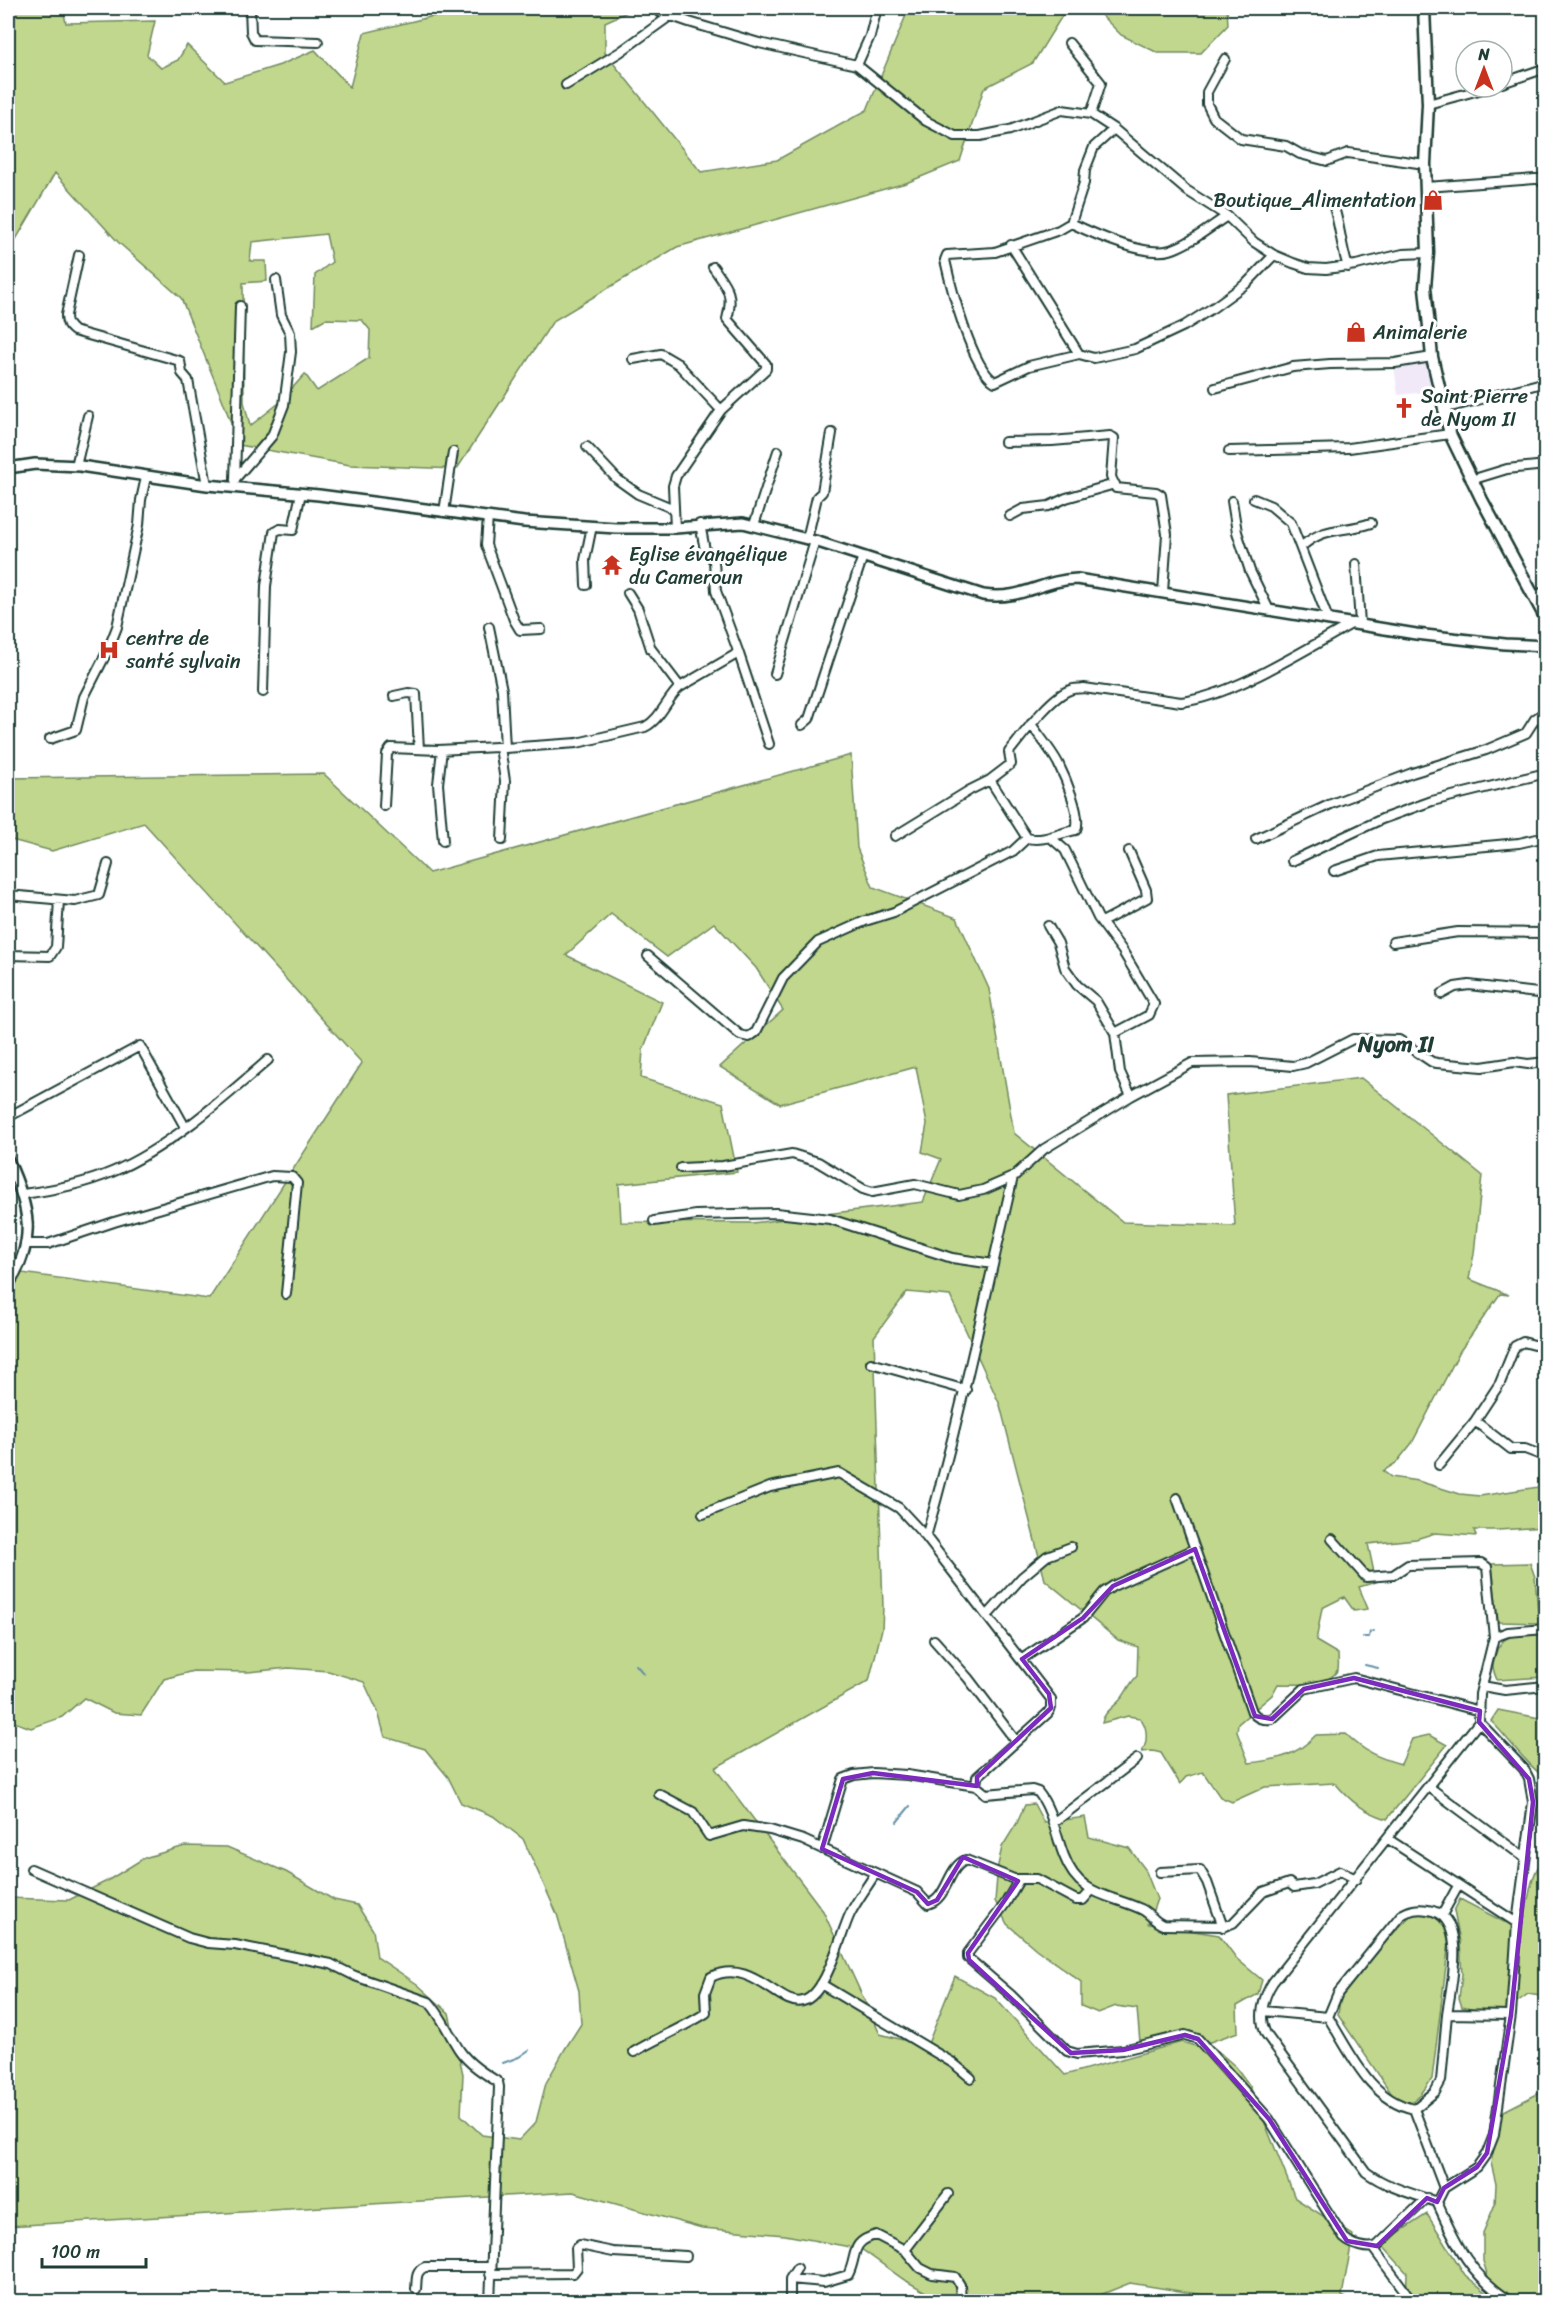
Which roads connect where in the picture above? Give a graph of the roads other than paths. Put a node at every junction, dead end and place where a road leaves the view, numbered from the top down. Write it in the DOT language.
graph roads {
  1 [pos="250,8"];
  2 [pos="877,8"];
  3 [pos="1448,8"];
  4 [pos="658,9"];
  5 [pos="1425,9"];
  6 [pos="670,16"];
  7 [pos="318,42"];
  8 [pos="1069,43"];
  9 [pos="1225,59"];
  10 [pos="857,65"];
  11 [pos="1545,68"];
  12 [pos="1514,79"];
  13 [pos="566,85"];
  14 [pos="1454,97"];
  15 [pos="1428,104"];
  16 [pos="1091,114"];
  17 [pos="1114,129"];
  18 [pos="1425,164"];
  19 [pos="1545,186"];
  20 [pos="1426,187"];
  21 [pos="1333,204"];
  22 [pos="1227,216"];
  23 [pos="1071,222"];
  24 [pos="1011,245"];
  25 [pos="1428,253"];
  26 [pos="79,255"];
  27 [pos="1274,255"];
  28 [pos="713,267"];
  29 [pos="1348,267"];
  30 [pos="276,279"];
  31 [pos="240,306"];
  32 [pos="1079,354"];
  33 [pos="1432,357"];
  34 [pos="633,359"];
  35 [pos="1545,382"];
  36 [pos="1215,388"];
  37 [pos="1443,409"];
  38 [pos="721,410"];
  39 [pos="88,416"];
  40 [pos="832,433"];
  41 [pos="1450,434"];
  42 [pos="1005,441"];
  43 [pos="587,447"];
  44 [pos="778,451"];
  45 [pos="1229,451"];
  46 [pos="453,452"];
  47 [pos="1545,465"];
  48 [pos="76,466"];
  49 [pos="8,468"];
  50 [pos="146,477"];
  51 [pos="1471,480"];
  52 [pos="235,483"];
  53 [pos="1115,484"];
  54 [pos="207,485"];
  55 [pos="301,494"];
  56 [pos="1254,499"];
  57 [pos="1232,501"];
  58 [pos="674,509"];
  59 [pos="444,512"];
  60 [pos="1010,516"];
  61 [pos="488,517"];
  62 [pos="1371,523"];
  63 [pos="700,524"];
  64 [pos="754,525"];
  65 [pos="592,526"];
  66 [pos="675,528"];
  67 [pos="811,540"];
  68 [pos="1302,546"];
  69 [pos="863,556"];
  70 [pos="1356,564"];
  71 [pos="586,585"];
  72 [pos="1545,591"];
  73 [pos="1163,592"];
  74 [pos="628,593"];
  75 [pos="1534,596"];
  76 [pos="1269,610"];
  77 [pos="1328,619"];
  78 [pos="1545,619"];
  79 [pos="1357,623"];
  80 [pos="489,627"];
  81 [pos="541,629"];
  82 [pos="1545,646"];
  83 [pos="738,651"];
  84 [pos="775,674"];
  85 [pos="680,687"];
  86 [pos="263,692"];
  87 [pos="394,696"];
  88 [pos="1545,711"];
  89 [pos="1031,724"];
  90 [pos="802,725"];
  91 [pos="50,740"];
  92 [pos="769,744"];
  93 [pos="503,748"];
  94 [pos="419,749"];
  95 [pos="442,750"];
  96 [pos="1545,772"];
  97 [pos="990,780"];
  98 [pos="384,806"];
  99 [pos="895,836"];
  100 [pos="1050,837"];
  101 [pos="1545,837"];
  102 [pos="1027,838"];
  103 [pos="1256,839"];
  104 [pos="502,840"];
  105 [pos="443,841"];
  106 [pos="1129,851"];
  107 [pos="1292,861"];
  108 [pos="108,864"];
  109 [pos="1334,871"];
  110 [pos="8,895"];
  111 [pos="59,900"];
  112 [pos="1102,922"];
  113 [pos="1048,926"];
  114 [pos="1545,933"];
  115 [pos="1393,942"];
  116 [pos="8,955"];
  117 [pos="648,956"];
  118 [pos="1442,994"];
  119 [pos="1545,994"];
  120 [pos="1115,1034"];
  121 [pos="268,1060"];
  122 [pos="1545,1062"];
  123 [pos="1131,1096"];
  124 [pos="8,1117"];
  125 [pos="184,1127"];
  126 [pos="8,1160"];
  127 [pos="681,1168"];
  128 [pos="1013,1177"];
  129 [pos="23,1194"];
  130 [pos="654,1221"];
  131 [pos="26,1244"];
  132 [pos="993,1264"];
  133 [pos="8,1285"];
  134 [pos="286,1294"];
  135 [pos="1545,1348"];
  136 [pos="871,1363"];
  137 [pos="966,1390"];
  138 [pos="1475,1421"];
  139 [pos="1545,1456"];
  140 [pos="1439,1465"];
  141 [pos="1177,1498"];
  142 [pos="703,1514"];
  143 [pos="926,1537"];
  144 [pos="1332,1539"];
  145 [pos="1071,1547"];
  146 [pos="1195,1549"];
  147 [pos="987,1616"];
  148 [pos="1545,1629"];
  149 [pos="1494,1637"];
  150 [pos="934,1640"];
  151 [pos="1022,1659"];
  152 [pos="1482,1686"];
  153 [pos="1545,1686"];
  154 [pos="1480,1711"];
  155 [pos="1479,1722"];
  156 [pos="1016,1741"];
  157 [pos="1137,1759"];
  158 [pos="976,1786"];
  159 [pos="1428,1787"];
  160 [pos="659,1794"];
  161 [pos="1053,1823"];
  162 [pos="1388,1839"];
  163 [pos="822,1849"];
  164 [pos="1525,1858"];
  165 [pos="31,1869"];
  166 [pos="1160,1872"];
  167 [pos="875,1875"];
  168 [pos="1356,1879"];
  169 [pos="1019,1880"];
  170 [pos="1458,1886"];
  171 [pos="1091,1891"];
  172 [pos="1442,1915"];
  173 [pos="1517,1923"];
  174 [pos="1223,1927"];
  175 [pos="821,1984"];
  176 [pos="1263,2012"];
  177 [pos="1448,2014"];
  178 [pos="1511,2015"];
  179 [pos="1328,2017"];
  180 [pos="634,2052"];
  181 [pos="971,2078"];
  182 [pos="1414,2109"];
  183 [pos="1444,2188"];
  184 [pos="948,2194"];
  185 [pos="1427,2198"];
  186 [pos="1437,2202"];
  187 [pos="1373,2248"];
  188 [pos="905,2250"];
  189 [pos="686,2256"];
  190 [pos="797,2268"];
  191 [pos="490,2271"];
  192 [pos="790,2279"];
  193 [pos="416,2289"];
  194 [pos="490,2301"];
  195 [pos="790,2301"];
  196 [pos="961,2301"];
  197 [pos="1413,2301"];
  198 [pos="1512,2301"];
  1 -- 7 [label="street"];
  2 -- 10 [label="street"];
  3 -- 5 [label="street"];
  4 -- 6 [label="street"];
  5 -- 15 [label="main road"];
  6 -- 10 [label="street"];
  6 -- 13 [label="street"];
  8 -- 16 [label="street"];
  9 -- 18 [label="street"];
  10 -- 16 [label="street"];
  11 -- 12 [label="street"];
  14 -- 15 [label="street"];
  15 -- 18 [label="main road"];
  16 -- 17 [label="street"];
  17 -- 22 [label="street"];
  17 -- 23 [label="street"];
  18 -- 20 [label="main road"];
  19 -- 20 [label="street"];
  20 -- 25 [label="main road"];
  21 -- 29 [label="street"];
  22 -- 23 [label="street"];
  22 -- 27 [label="street"];
  23 -- 24 [label="street"];
  24 -- 32 [label="street"];
  24 -- 32 [label="street"];
  25 -- 29 [label="street"];
  25 -- 33 [label="main road"];
  26 -- 54 [label="street"];
  27 -- 29 [label="street"];
  27 -- 32 [label="street"];
  28 -- 38 [label="street"];
  30 -- 52 [label="street"];
  31 -- 52 [label="street"];
  33 -- 36 [label="street"];
  33 -- 37 [label="main road"];
  34 -- 38 [label="street"];
  35 -- 37 [label="street"];
  37 -- 41 [label="main road"];
  38 -- 58 [label="street"];
  39 -- 48 [label="street"];
  40 -- 67 [label="street"];
  41 -- 45 [label="street"];
  41 -- 51 [label="main road"];
  42 -- 53 [label="street"];
  43 -- 58 [label="street"];
  44 -- 64 [label="street"];
  46 -- 59 [label="street"];
  47 -- 51 [label="street"];
  48 -- 49 [label="street"];
  48 -- 50 [label="street"];
  50 -- 54 [label="street"];
  50 -- 91 [label="street"];
  51 -- 75 [label="main road"];
  52 -- 54 [label="street"];
  52 -- 55 [label="street"];
  53 -- 60 [label="street"];
  53 -- 73 [label="street"];
  55 -- 59 [label="street"];
  55 -- 86 [label="street"];
  56 -- 68 [label="street"];
  57 -- 76 [label="street"];
  58 -- 66 [label="street"];
  59 -- 61 [label="street"];
  61 -- 65 [label="street"];
  61 -- 81 [label="street"];
  62 -- 68 [label="street"];
  63 -- 64 [label="street"];
  63 -- 66 [label="street"];
  63 -- 83 [label="street"];
  64 -- 67 [label="street"];
  65 -- 66 [label="street"];
  65 -- 71 [label="street"];
  67 -- 69 [label="street"];
  67 -- 84 [label="street"];
  68 -- 77 [label="street"];
  69 -- 73 [label="street"];
  69 -- 90 [label="street"];
  70 -- 79 [label="street"];
  72 -- 75 [label="street"];
  73 -- 76 [label="street"];
  74 -- 85 [label="street"];
  75 -- 78 [label="main road"];
  76 -- 77 [label="street"];
  77 -- 79 [label="street"];
  79 -- 82 [label="street"];
  79 -- 89 [label="street"];
  80 -- 93 [label="street"];
  83 -- 85 [label="street"];
  83 -- 92 [label="street"];
  85 -- 93 [label="street"];
  87 -- 94 [label="street"];
  88 -- 103 [label="street"];
  89 -- 97 [label="street"];
  89 -- 100 [label="street"];
  93 -- 95 [label="street"];
  93 -- 104 [label="street"];
  94 -- 95 [label="street"];
  94 -- 98 [label="street"];
  95 -- 105 [label="street"];
  96 -- 107 [label="street"];
  97 -- 99 [label="street"];
  97 -- 102 [label="street"];
  100 -- 102 [label="street"];
  100 -- 112 [label="street"];
  101 -- 109 [label="street"];
  102 -- 117 [label="street"];
  106 -- 112 [label="street"];
  108 -- 111 [label="street"];
  110 -- 111 [label="street"];
  111 -- 116 [label="street"];
  112 -- 120 [label="street"];
  113 -- 120 [label="street"];
  114 -- 115 [label="street"];
  118 -- 119 [label="street"];
  120 -- 123 [label="street"];
  121 -- 125 [label="street"];
  122 -- 123 [label="street"];
  123 -- 128 [label="street"];
  124 -- 125 [label="street"];
  125 -- 129 [label="street"];
  126 -- 129 [label="street"];
  127 -- 128 [label="street"];
  128 -- 132 [label="street"];
  129 -- 131 [label="street"];
  130 -- 132 [label="street"];
  131 -- 133 [label="street"];
  131 -- 134 [label="street"];
  132 -- 137 [label="street"];
  135 -- 138 [label="street"];
  136 -- 137 [label="street"];
  137 -- 143 [label="street"];
  138 -- 139 [label="street"];
  138 -- 140 [label="street"];
  141 -- 146 [label="street"];
  142 -- 143 [label="street"];
  143 -- 147 [label="street"];
  144 -- 149 [label="street"];
  145 -- 147 [label="street"];
  146 -- 151 [label="street"];
  146 -- 154 [label="street"];
  147 -- 151 [label="street"];
  148 -- 149 [label="street"];
  149 -- 152 [label="street"];
  150 -- 156 [label="street"];
  151 -- 156 [label="street"];
  152 -- 153 [label="street"];
  152 -- 154 [label="street"];
  154 -- 155 [label="street"];
  155 -- 159 [label="street"];
  155 -- 164 [label="street"];
  156 -- 158 [label="street"];
  157 -- 161 [label="street"];
  158 -- 161 [label="street"];
  158 -- 163 [label="street"];
  159 -- 162 [label="street"];
  159 -- 164 [label="street"];
  160 -- 163 [label="street"];
  161 -- 171 [label="street"];
  162 -- 168 [label="street"];
  162 -- 170 [label="street"];
  163 -- 167 [label="street"];
  164 -- 173 [label="street"];
  165 -- 191 [label="street"];
  166 -- 174 [label="street"];
  167 -- 169 [label="street"];
  167 -- 175 [label="street"];
  168 -- 174 [label="street"];
  168 -- 176 [label="street"];
  169 -- 171 [label="street"];
  169 -- 187 [label="street"];
  170 -- 172 [label="street"];
  170 -- 173 [label="street"];
  171 -- 174 [label="street"];
  172 -- 177 [label="street"];
  172 -- 179 [label="street"];
  173 -- 178 [label="street"];
  175 -- 180 [label="street"];
  175 -- 181 [label="street"];
  176 -- 179 [label="street"];
  176 -- 185 [label="street"];
  177 -- 178 [label="street"];
  177 -- 182 [label="street"];
  178 -- 183 [label="street"];
  179 -- 182 [label="street"];
  182 -- 183 [label="street"];
  183 -- 186 [label="street"];
  184 -- 188 [label="street"];
  185 -- 186 [label="street"];
  185 -- 187 [label="street"];
  186 -- 198 [label="street"];
  187 -- 197 [label="street"];
  188 -- 192 [label="street"];
  188 -- 196 [label="street"];
  189 -- 191 [label="street"];
  190 -- 192 [label="street"];
  191 -- 193 [label="street"];
  191 -- 194 [label="street"];
  192 -- 195 [label="street"];
}
